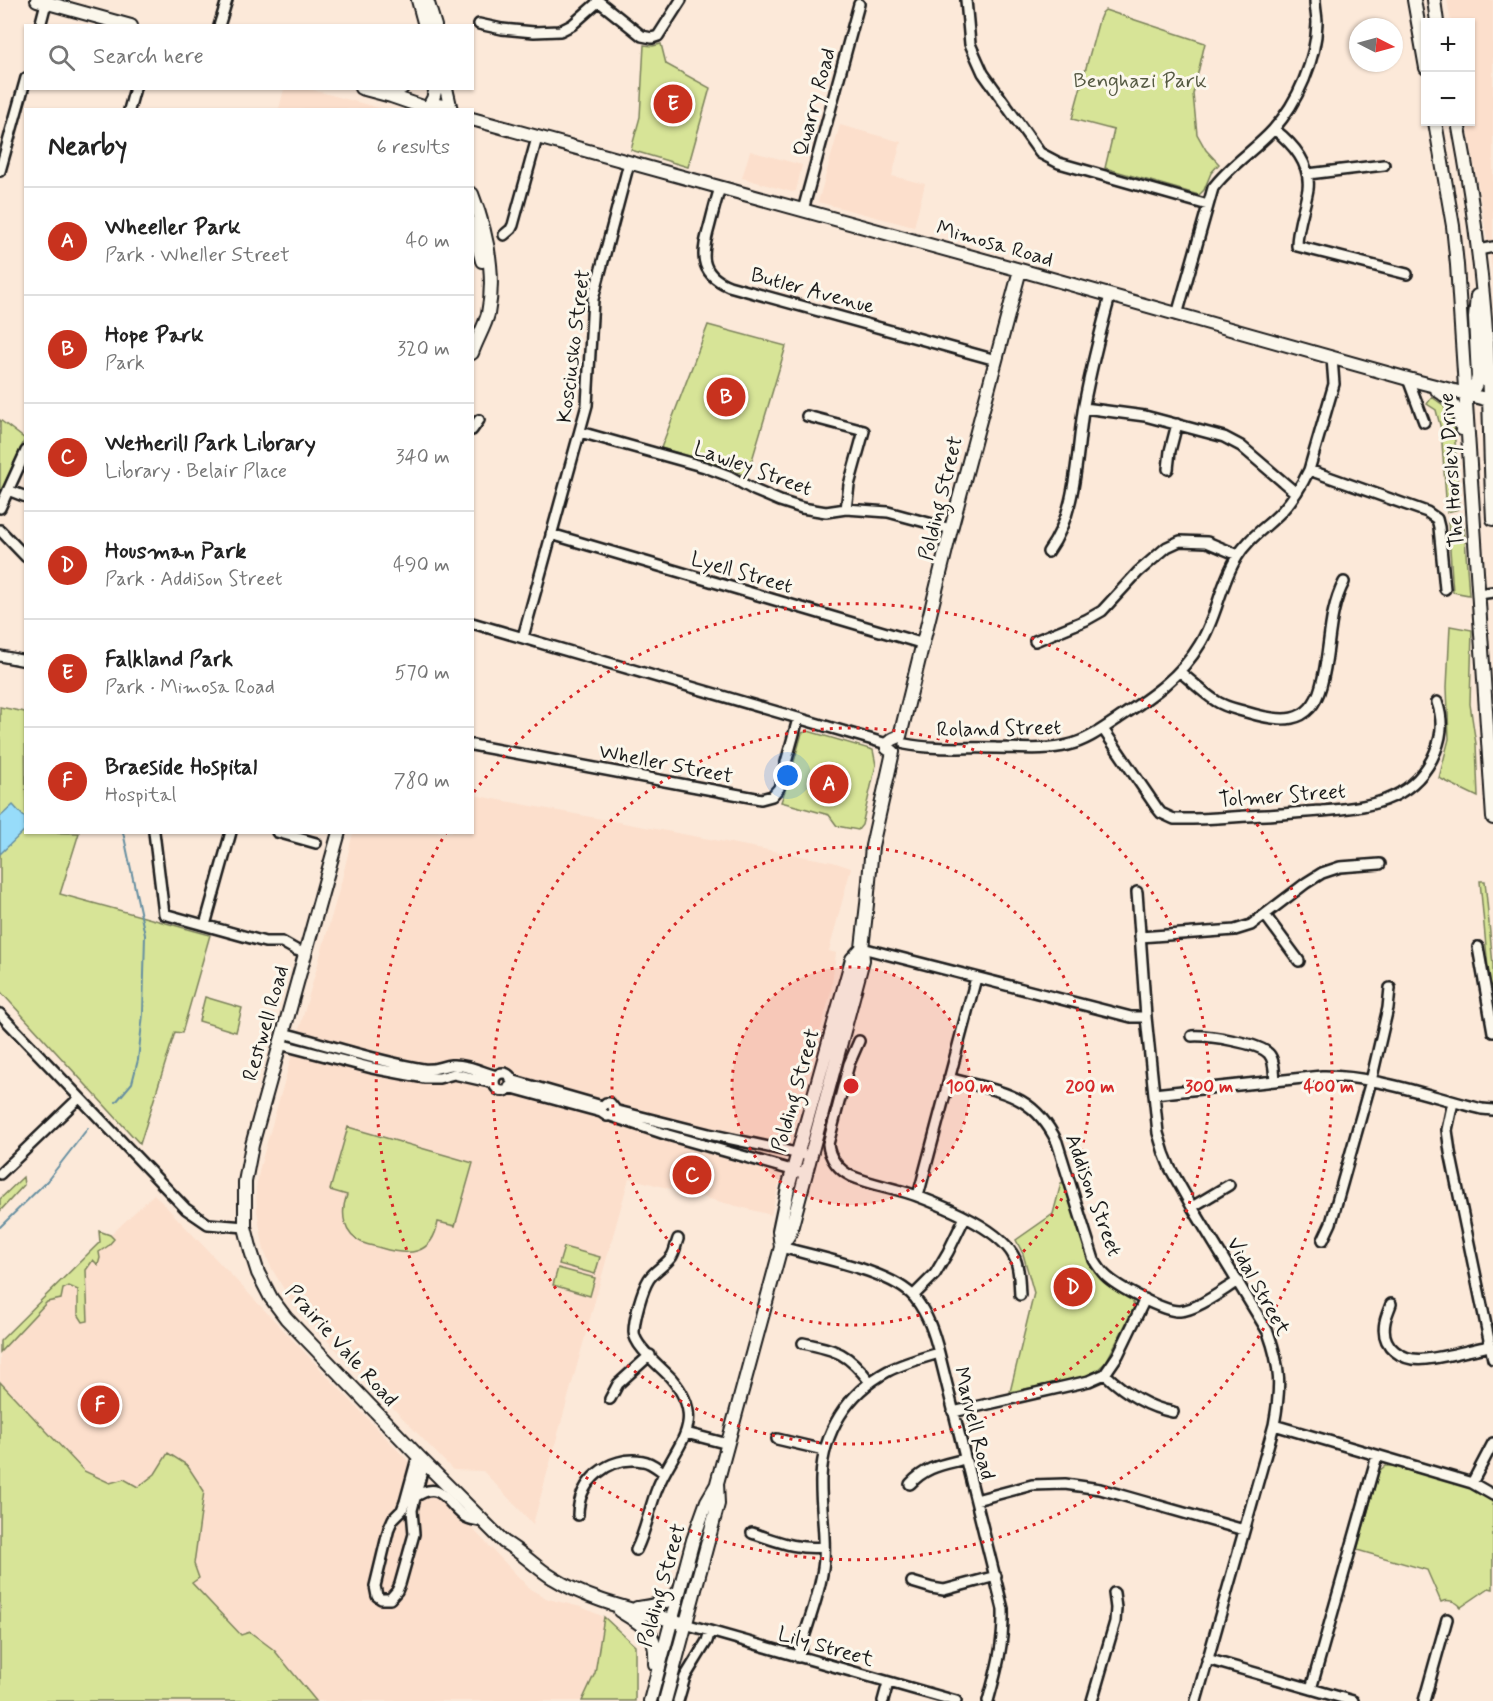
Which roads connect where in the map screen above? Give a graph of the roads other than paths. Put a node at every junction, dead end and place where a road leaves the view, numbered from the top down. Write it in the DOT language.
graph roads {
  1 [pos="226,0"];
  2 [pos="418,0"];
  3 [pos="427,0"];
  4 [pos="681,0"];
  5 [pos="966,0"];
  6 [pos="1315,0"];
  7 [pos="1414,0"];
  8 [pos="1434,0"];
  9 [pos="41,1"];
  10 [pos="597,1"];
  11 [pos="859,1"];
  12 [pos="1436,18"];
  13 [pos="40,24"];
  14 [pos="124,24"];
  15 [pos="220,24"];
  16 [pos="424,24"];
  17 [pos="434,24"];
  18 [pos="479,24"];
  19 [pos="1421,43"];
  20 [pos="24,85"];
  21 [pos="134,90"];
  22 [pos="367,90"];
  23 [pos="376,90"];
  24 [pos="393,90"];
  25 [pos="435,90"];
  26 [pos="446,90"];
  27 [pos="381,94"];
  28 [pos="130,108"];
  29 [pos="400,108"];
  30 [pos="426,108"];
  31 [pos="446,108"];
  32 [pos="450,108"];
  33 [pos="474,120"];
  34 [pos="490,124"];
  35 [pos="474,125"];
  36 [pos="1436,126"];
  37 [pos="1459,126"];
  38 [pos="1274,129"];
  39 [pos="537,138"];
  40 [pos="629,163"];
  41 [pos="1384,165"];
  42 [pos="0,171"];
  43 [pos="1308,174"];
  44 [pos="720,188"];
  45 [pos="474,199"];
  46 [pos="1208,205"];
  47 [pos="803,210"];
  48 [pos="474,229"];
  49 [pos="504,235"];
  50 [pos="1493,247"];
  51 [pos="1479,250"];
  52 [pos="1020,270"];
  53 [pos="1407,274"];
  54 [pos="1110,296"];
  55 [pos="1177,315"];
  56 [pos="478,337"];
  57 [pos="474,348"];
  58 [pos="1332,358"];
  59 [pos="996,360"];
  60 [pos="1408,379"];
  61 [pos="1427,384"];
  62 [pos="1466,394"];
  63 [pos="1489,400"];
  64 [pos="1084,408"];
  65 [pos="807,416"];
  66 [pos="479,420"];
  67 [pos="1424,422"];
  68 [pos="1177,424"];
  69 [pos="474,427"];
  70 [pos="580,432"];
  71 [pos="24,455"];
  72 [pos="1168,469"];
  73 [pos="1309,470"];
  74 [pos="8,490"];
  75 [pos="1296,493"];
  76 [pos="24,495"];
  77 [pos="1472,498"];
  78 [pos="0,508"];
  79 [pos="846,509"];
  80 [pos="1493,519"];
  81 [pos="951,529"];
  82 [pos="0,530"];
  83 [pos="551,534"];
  84 [pos="1048,552"];
  85 [pos="24,555"];
  86 [pos="1238,555"];
  87 [pos="1344,582"];
  88 [pos="1445,589"];
  89 [pos="1493,592"];
  90 [pos="1479,594"];
  91 [pos="474,624"];
  92 [pos="523,637"];
  93 [pos="1035,641"];
  94 [pos="924,644"];
  95 [pos="0,656"];
  96 [pos="24,661"];
  97 [pos="1180,672"];
  98 [pos="1437,702"];
  99 [pos="798,718"];
  100 [pos="1103,729"];
  101 [pos="903,740"];
  102 [pos="474,745"];
  103 [pos="890,748"];
  104 [pos="1493,818"];
  105 [pos="154,834"];
  106 [pos="230,834"];
  107 [pos="284,834"];
  108 [pos="338,834"];
  109 [pos="316,843"];
  110 [pos="1380,864"];
  111 [pos="1137,892"];
  112 [pos="1265,915"];
  113 [pos="205,925"];
  114 [pos="1140,937"];
  115 [pos="1478,947"];
  116 [pos="862,948"];
  117 [pos="306,953"];
  118 [pos="1299,961"];
  119 [pos="976,978"];
  120 [pos="1390,988"];
  121 [pos="0,1014"];
  122 [pos="1146,1017"];
  123 [pos="1493,1032"];
  124 [pos="1192,1036"];
  125 [pos="281,1038"];
  126 [pos="860,1041"];
  127 [pos="950,1078"];
  128 [pos="495,1080"];
  129 [pos="1371,1080"];
  130 [pos="1275,1081"];
  131 [pos="510,1084"];
  132 [pos="1154,1094"];
  133 [pos="79,1098"];
  134 [pos="1453,1102"];
  135 [pos="1493,1110"];
  136 [pos="613,1113"];
  137 [pos="700,1132"];
  138 [pos="697,1143"];
  139 [pos="797,1154"];
  140 [pos="810,1156"];
  141 [pos="793,1170"];
  142 [pos="0,1174"];
  143 [pos="806,1174"];
  144 [pos="1229,1185"];
  145 [pos="918,1196"];
  146 [pos="1192,1207"];
  147 [pos="965,1217"];
  148 [pos="245,1227"];
  149 [pos="678,1239"];
  150 [pos="1323,1240"];
  151 [pos="781,1247"];
  152 [pos="1238,1281"];
  153 [pos="1020,1295"];
  154 [pos="913,1296"];
  155 [pos="1145,1299"];
  156 [pos="1391,1304"];
  157 [pos="803,1343"];
  158 [pos="1490,1346"];
  159 [pos="939,1353"];
  160 [pos="650,1355"];
  161 [pos="1493,1359"];
  162 [pos="1105,1374"];
  163 [pos="870,1382"];
  164 [pos="610,1399"];
  165 [pos="953,1412"];
  166 [pos="1173,1412"];
  167 [pos="1274,1425"];
  168 [pos="686,1433"];
  169 [pos="777,1439"];
  170 [pos="1493,1443"];
  171 [pos="728,1444"];
  172 [pos="824,1450"];
  173 [pos="1377,1456"];
  174 [pos="965,1459"];
  175 [pos="423,1460"];
  176 [pos="663,1472"];
  177 [pos="717,1483"];
  178 [pos="1472,1483"];
  179 [pos="910,1484"];
  180 [pos="1493,1495"];
  181 [pos="415,1497"];
  182 [pos="976,1500"];
  183 [pos="578,1515"];
  184 [pos="485,1523"];
  185 [pos="1244,1530"];
  186 [pos="752,1533"];
  187 [pos="824,1547"];
  188 [pos="636,1550"];
  189 [pos="996,1576"];
  190 [pos="912,1582"];
  191 [pos="679,1590"];
  192 [pos="1113,1593"];
  193 [pos="604,1602"];
  194 [pos="629,1609"];
  195 [pos="1447,1619"];
  196 [pos="671,1620"];
  197 [pos="685,1624"];
  198 [pos="710,1631"];
  199 [pos="798,1657"];
  200 [pos="1207,1659"];
  201 [pos="655,1683"];
  202 [pos="888,1683"];
  203 [pos="1311,1689"];
  204 [pos="650,1701"];
  205 [pos="665,1701"];
  206 [pos="678,1701"];
  207 [pos="883,1701"];
  208 [pos="956,1701"];
  209 [pos="988,1701"];
  210 [pos="1092,1701"];
  211 [pos="1196,1701"];
  212 [pos="1353,1701"];
  213 [pos="1424,1701"];
  1 -- 15 [label="street"];
  2 -- 16 [label="main road"];
  3 -- 17 [label="main road"];
  4 -- 10 [label="street"];
  5 -- 46 [label="street"];
  6 -- 38 [label="street"];
  7 -- 19 [label="main road"];
  8 -- 12 [label="main road"];
  9 -- 13 [label="street"];
  9 -- 14 [label="main road"];
  10 -- 18 [label="street"];
  11 -- 47 [label="street, Quarry Road"];
  20 -- 42 [label="street"];
  21 -- 28 [label="street"];
  22 -- 27 [label="main road"];
  23 -- 24 [label="main road"];
  25 -- 30 [label="main road"];
  26 -- 32 [label="main road"];
  27 -- 29 [label="main road"];
  27 -- 30 [label="main road"];
  30 -- 31 [label="main road"];
  33 -- 34 [label="main road, Mimosa Road"];
  34 -- 35 [label="main road, Mimosa Road"];
  34 -- 39 [label="main road, Mimosa Road"];
  36 -- 62 [label="main road, The Horsley Drive"];
  37 -- 51 [label="main road, The Horsley Drive"];
  38 -- 43 [label="street"];
  38 -- 46 [label="street"];
  39 -- 40 [label="main road, Mimosa Road"];
  39 -- 49 [label="street"];
  40 -- 44 [label="main road, Mimosa Road"];
  40 -- 70 [label="street, Kosciusko Street"];
  41 -- 43 [label="street"];
  43 -- 53 [label="street"];
  44 -- 47 [label="main road, Mimosa Road"];
  44 -- 59 [label="street, Butler Avenue"];
  45 -- 56 [label="main road"];
  46 -- 55 [label="street"];
  47 -- 52 [label="main road, Mimosa Road"];
  48 -- 56 [label="main road"];
  50 -- 51 [label="street"];
  51 -- 62 [label="main road"];
  51 -- 63 [label="main road, The Horsley Drive"];
  52 -- 54 [label="main road, Mimosa Road"];
  52 -- 59 [label="main road, Polding Street"];
  54 -- 55 [label="main road, Mimosa Road"];
  54 -- 64 [label="street"];
  55 -- 58 [label="main road, Mimosa Road"];
  56 -- 57 [label="main road"];
  58 -- 60 [label="main road, Mimosa Road"];
  58 -- 73 [label="street, Roland Street"];
  59 -- 81 [label="main road, Polding Street"];
  60 -- 61 [label="main road, Mimosa Road"];
  60 -- 67 [label="street"];
  61 -- 62 [label="main road, Mimosa Road"];
  61 -- 77 [label="main road"];
  62 -- 63 [label="main road, Mimosa Road"];
  62 -- 77 [label="main road, The Horsley Drive"];
  63 -- 80 [label="main road, The Horsley Drive"];
  64 -- 68 [label="street"];
  64 -- 84 [label="street"];
  65 -- 79 [label="street"];
  66 -- 69 [label="street"];
  68 -- 72 [label="street"];
  68 -- 75 [label="street"];
  70 -- 79 [label="street, Lawley Street"];
  70 -- 83 [label="street, Kosciusko Street"];
  71 -- 74 [label="street"];
  73 -- 75 [label="street, Roland Street"];
  73 -- 88 [label="street"];
  74 -- 76 [label="street"];
  74 -- 78 [label="street"];
  75 -- 86 [label="street, Roland Street"];
  77 -- 90 [label="main road, The Horsley Drive"];
  79 -- 81 [label="street, Lawley Street"];
  81 -- 94 [label="main road, Polding Street"];
  82 -- 85 [label="street"];
  83 -- 92 [label="street, Kosciusko Street"];
  83 -- 94 [label="street, Lyell Street"];
  86 -- 93 [label="street"];
  86 -- 97 [label="street, Roland Street"];
  87 -- 97 [label="street"];
  89 -- 90 [label="street"];
  90 -- 104 [label="main road, The Horsley Drive"];
  91 -- 92 [label="street"];
  92 -- 99 [label="street"];
  94 -- 101 [label="main road, Polding Street"];
  95 -- 96 [label="street"];
  97 -- 100 [label="street, Roland Street"];
  98 -- 100 [label="street, Tolmer Street"];
  99 -- 102 [label="street, Wheller Street"];
  99 -- 103 [label="street"];
  100 -- 101 [label="street, Roland Street"];
  101 -- 103 [label="main road"];
  103 -- 116 [label="main road, Polding Street"];
  105 -- 113 [label="street"];
  106 -- 113 [label="street"];
  107 -- 109 [label="street"];
  108 -- 117 [label="main road, Restwell Road"];
  110 -- 112 [label="street"];
  111 -- 114 [label="street, Vidal Street"];
  112 -- 114 [label="street"];
  112 -- 118 [label="street"];
  113 -- 117 [label="street"];
  114 -- 122 [label="street, Vidal Street"];
  115 -- 123 [label="street"];
  116 -- 119 [label="street"];
  116 -- 139 [label="main road, Polding Street"];
  116 -- 140 [label="main road, Polding Street"];
  117 -- 125 [label="main road, Restwell Road"];
  119 -- 122 [label="street"];
  119 -- 127 [label="street"];
  120 -- 129 [label="street"];
  121 -- 133 [label="street"];
  122 -- 132 [label="street, Vidal Street"];
  124 -- 130 [label="street"];
  125 -- 128 [label="street"];
  125 -- 148 [label="main road, Restwell Road"];
  126 -- 145 [label="street"];
  127 -- 145 [label="street"];
  127 -- 155 [label="street, Addison Street"];
  128 -- 131 [label="street"];
  128 -- 131 [label="street"];
  129 -- 130 [label="street"];
  129 -- 134 [label="street"];
  129 -- 150 [label="street"];
  130 -- 132 [label="street"];
  131 -- 136 [label="street"];
  132 -- 146 [label="street, Vidal Street"];
  133 -- 142 [label="street"];
  133 -- 148 [label="street"];
  134 -- 135 [label="street"];
  134 -- 158 [label="street"];
  136 -- 137 [label="street"];
  136 -- 138 [label="street"];
  137 -- 138 [label="street"];
  137 -- 139 [label="street"];
  138 -- 141 [label="street"];
  139 -- 140 [label="street"];
  139 -- 141 [label="main road, Polding Street"];
  140 -- 143 [label="main road, Polding Street"];
  141 -- 143 [label="street"];
  141 -- 151 [label="main road, Polding Street"];
  143 -- 151 [label="main road, Polding Street"];
  144 -- 146 [label="street"];
  145 -- 147 [label="street"];
  146 -- 152 [label="street, Vidal Street"];
  147 -- 153 [label="street"];
  147 -- 154 [label="street"];
  148 -- 175 [label="main road, Prairie Vale Road"];
  149 -- 160 [label="street"];
  151 -- 154 [label="street, Marvell Road"];
  151 -- 171 [label="main road, Polding Street"];
  152 -- 155 [label="street, Addison Street"];
  152 -- 167 [label="street, Vidal Street"];
  154 -- 159 [label="street, Marvell Road"];
  155 -- 162 [label="street"];
  156 -- 158 [label="street"];
  157 -- 163 [label="street"];
  158 -- 161 [label="street"];
  159 -- 163 [label="street"];
  159 -- 165 [label="street, Marvell Road"];
  160 -- 164 [label="street"];
  160 -- 168 [label="street"];
  162 -- 165 [label="street"];
  162 -- 166 [label="street"];
  163 -- 172 [label="street"];
  165 -- 174 [label="street, Marvell Road"];
  167 -- 173 [label="street"];
  167 -- 185 [label="street, Vidal Street"];
  168 -- 171 [label="street"];
  168 -- 176 [label="street"];
  169 -- 172 [label="street"];
  170 -- 178 [label="street"];
  171 -- 177 [label="main road, Polding Street"];
  172 -- 187 [label="street"];
  173 -- 178 [label="street"];
  173 -- 203 [label="street"];
  174 -- 179 [label="street"];
  174 -- 182 [label="street, Marvell Road"];
  175 -- 181 [label="street"];
  175 -- 181 [label="street"];
  175 -- 184 [label="main road, Prairie Vale Road"];
  176 -- 183 [label="street"];
  176 -- 188 [label="street"];
  177 -- 191 [label="main road, Polding Street"];
  177 -- 197 [label="main road, Polding Street"];
  178 -- 180 [label="street"];
  181 -- 184 [label="street"];
  182 -- 185 [label="street"];
  182 -- 189 [label="street, Marvell Road"];
  184 -- 193 [label="main road, Prairie Vale Road"];
  185 -- 200 [label="street, Vidal Street"];
  186 -- 187 [label="street"];
  187 -- 199 [label="street"];
  189 -- 190 [label="street"];
  189 -- 209 [label="street, Marvell Road"];
  191 -- 194 [label="main road"];
  191 -- 196 [label="main road, Polding Street"];
  192 -- 210 [label="street"];
  193 -- 194 [label="main road, Prairie Vale Road"];
  193 -- 201 [label="main road"];
  194 -- 196 [label="main road, Prairie Vale Road"];
  195 -- 213 [label="street"];
  196 -- 197 [label="main road, Prairie Vale Road"];
  196 -- 201 [label="main road, Polding Street"];
  197 -- 198 [label="street, Lily Street"];
  197 -- 205 [label="main road, Polding Street"];
  198 -- 199 [label="street, Lily Street"];
  198 -- 206 [label="street"];
  199 -- 202 [label="street, Lily Street"];
  200 -- 203 [label="street"];
  200 -- 211 [label="street, Vidal Street"];
  201 -- 204 [label="main road, Polding Street"];
  202 -- 207 [label="street"];
  202 -- 208 [label="street, Lily Street"];
  203 -- 212 [label="street"];
}
